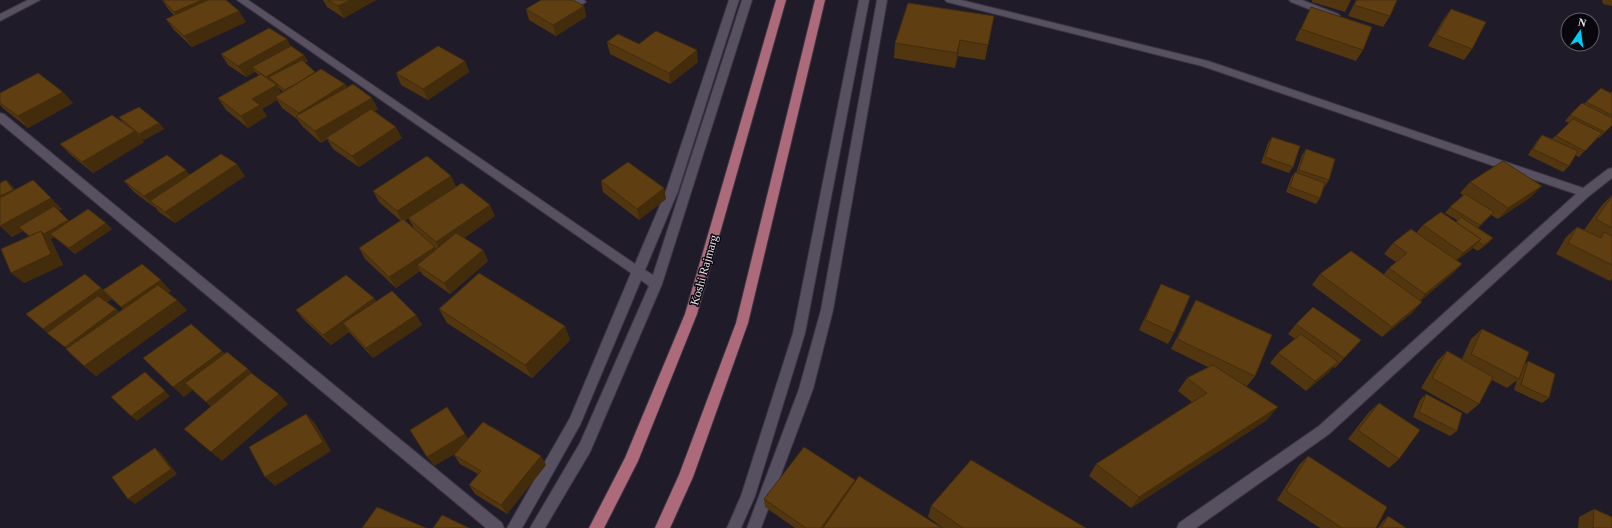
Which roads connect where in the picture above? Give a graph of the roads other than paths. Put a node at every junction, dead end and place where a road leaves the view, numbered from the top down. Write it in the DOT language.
graph roads {
  1 [pos="35,0"];
  2 [pos="242,0"];
  3 [pos="734,0"];
  4 [pos="747,0"];
  5 [pos="781,0"];
  6 [pos="820,0"];
  7 [pos="864,0"];
  8 [pos="882,0"];
  9 [pos="950,0"];
  10 [pos="1294,0"];
  11 [pos="1335,16"];
  12 [pos="0,18"];
  13 [pos="0,117"];
  14 [pos="1612,172"];
  15 [pos="1585,193"];
  16 [pos="637,271"];
  17 [pos="656,284"];
  18 [pos="497,528"];
  19 [pos="514,528"];
  20 [pos="537,528"];
  21 [pos="596,528"];
  22 [pos="662,528"];
  23 [pos="734,528"];
  24 [pos="754,528"];
  25 [pos="1184,528"];
  1 -- 12 [label="street"];
  2 -- 16 [label="street"];
  3 -- 16 [label="street"];
  4 -- 17 [label="street"];
  5 -- 21 [label="main road, Koshi Rajmarg"];
  6 -- 22 [label="main road"];
  7 -- 23 [label="street"];
  8 -- 24 [label="street"];
  9 -- 15 [label="street"];
  10 -- 11 [label="street"];
  13 -- 18 [label="street"];
  14 -- 15 [label="street"];
  15 -- 25 [label="street"];
  16 -- 17 [label="street"];
  16 -- 19 [label="street"];
  17 -- 20 [label="street"];
}
